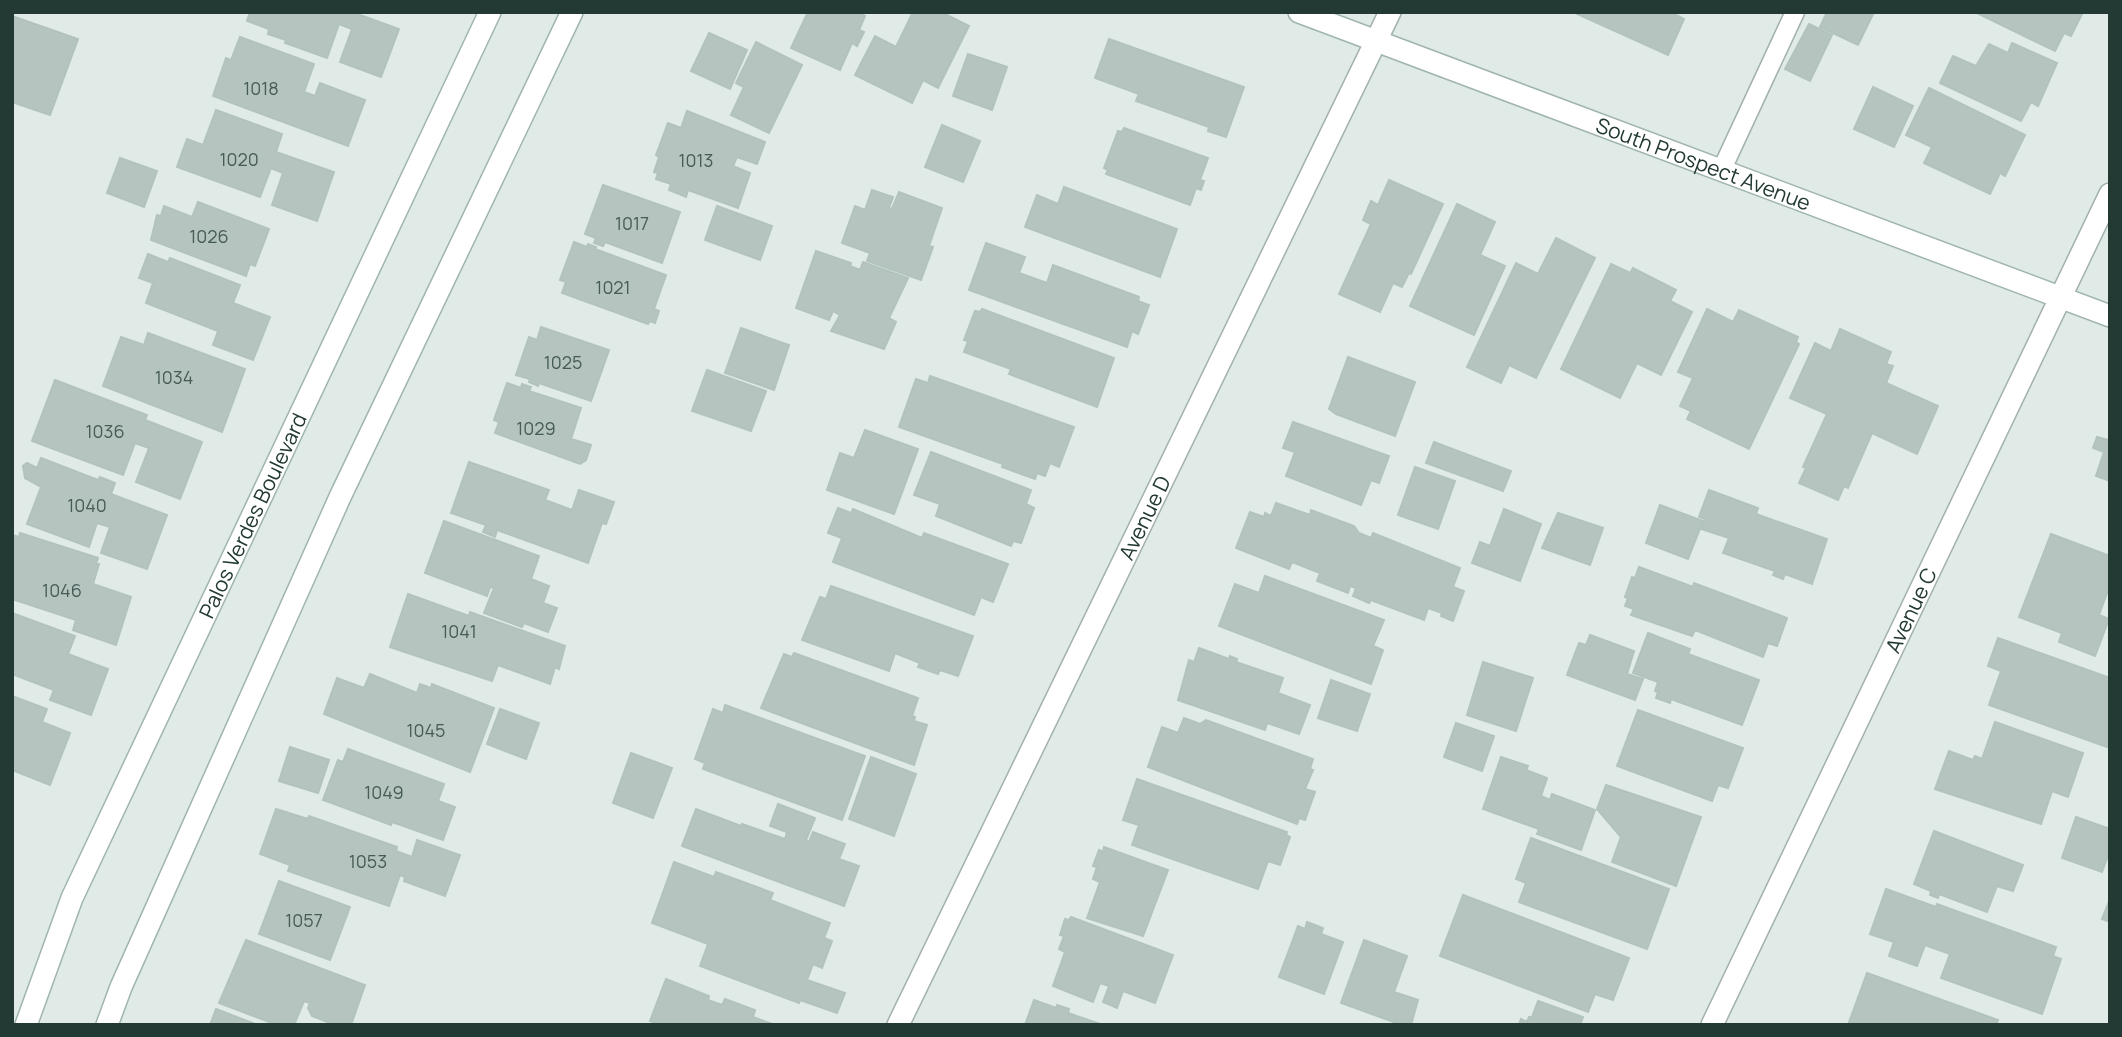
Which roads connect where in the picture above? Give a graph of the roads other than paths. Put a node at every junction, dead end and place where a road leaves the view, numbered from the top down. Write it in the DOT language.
graph roads {
  1 [pos="490,12"];
  2 [pos="572,12"];
  3 [pos="1299,12"];
  4 [pos="1390,12"];
  5 [pos="1795,12"];
  6 [pos="1377,40"];
  7 [pos="1721,169"];
  8 [pos="2110,194"];
  9 [pos="2060,298"];
  10 [pos="2110,316"];
  11 [pos="26,1025"];
  12 [pos="107,1025"];
  13 [pos="898,1025"];
  14 [pos="1712,1025"];
  1 -- 11 [label="main road, Palos Verdes Boulevard"];
  2 -- 12 [label="main road"];
  3 -- 6 [label="main road, South Prospect Avenue"];
  4 -- 6 [label="main road, Avenue D"];
  5 -- 7 [label="lane"];
  6 -- 7 [label="main road, South Prospect Avenue"];
  6 -- 13 [label="main road, Avenue D"];
  7 -- 9 [label="main road, South Prospect Avenue"];
  8 -- 9 [label="main road, Avenue C"];
  9 -- 10 [label="main road, South Prospect Avenue"];
  9 -- 14 [label="main road, Avenue C"];
}
